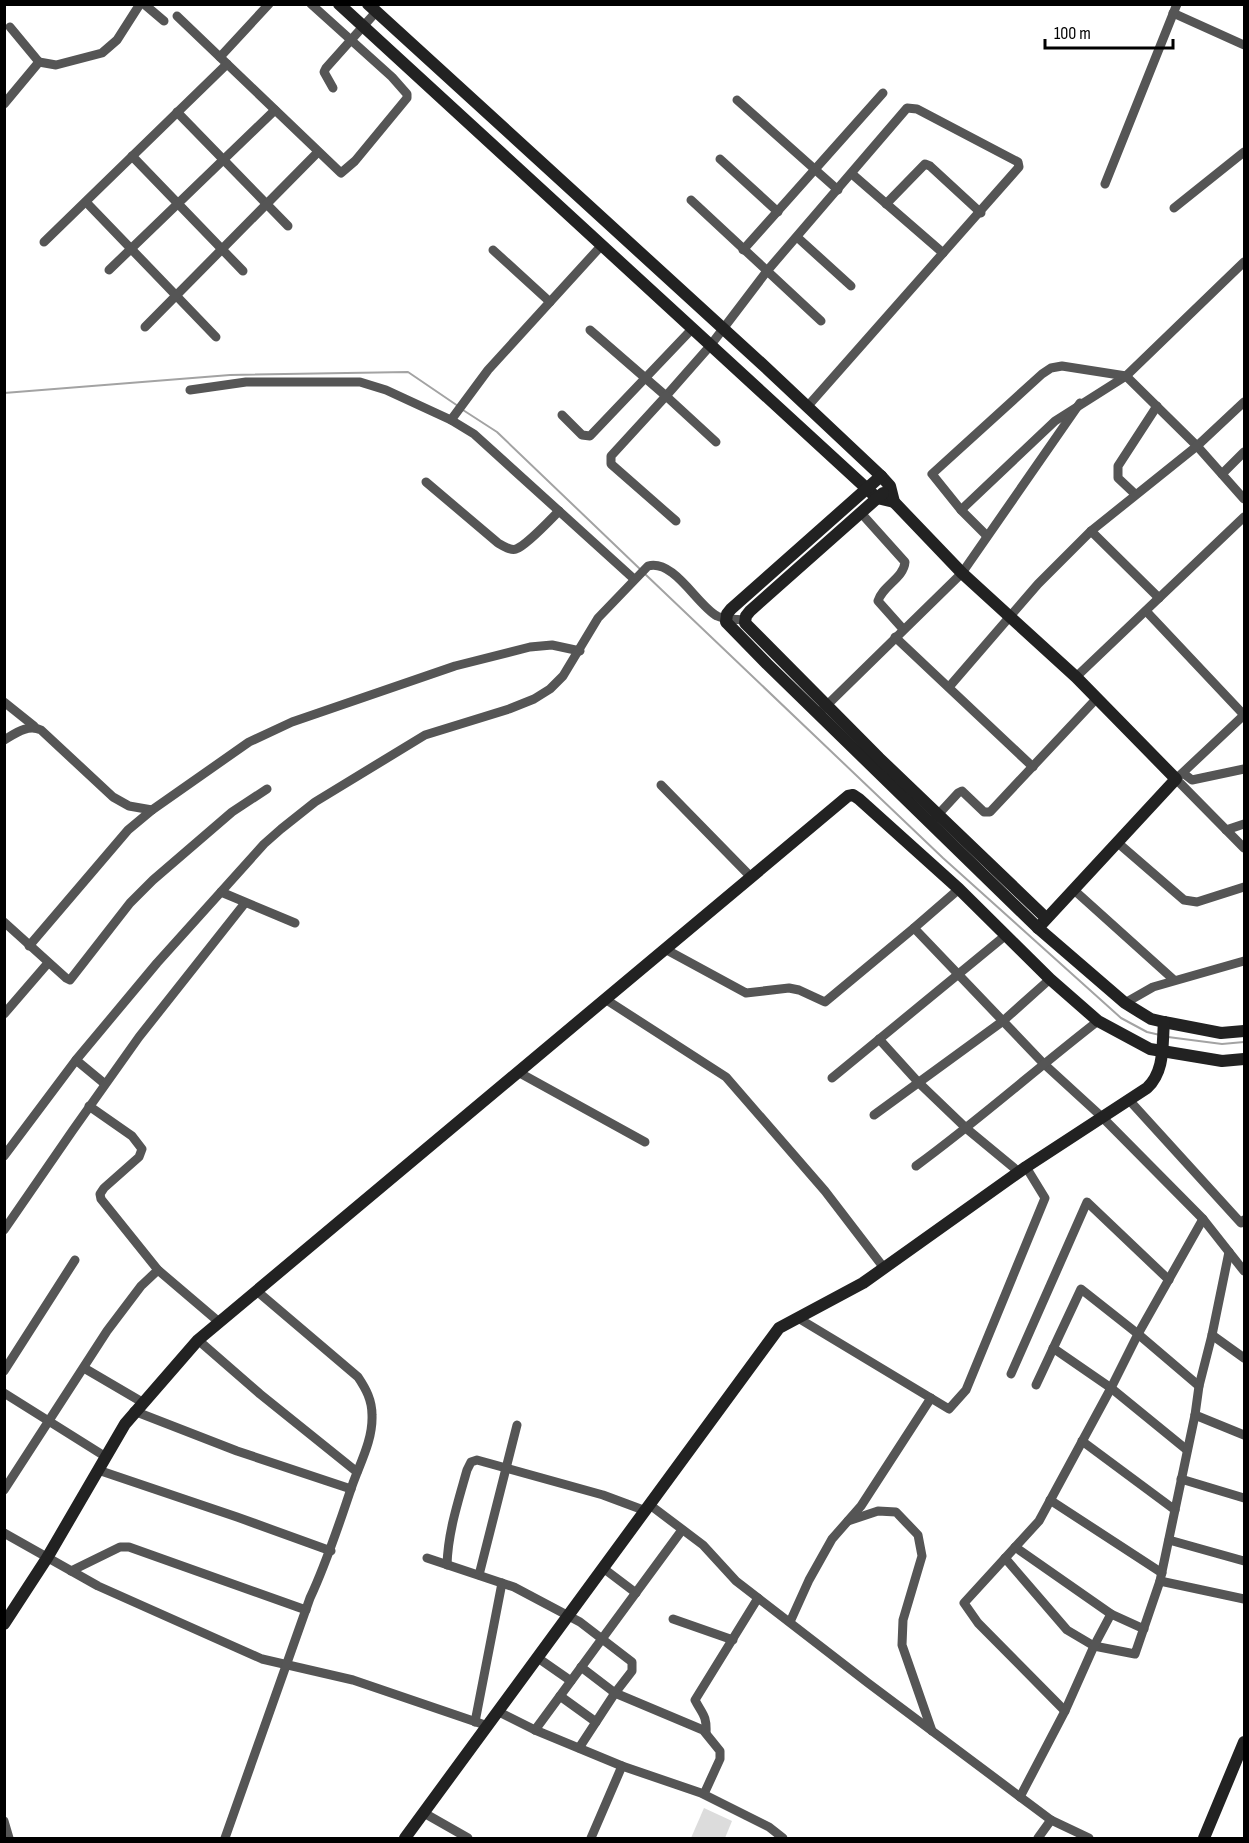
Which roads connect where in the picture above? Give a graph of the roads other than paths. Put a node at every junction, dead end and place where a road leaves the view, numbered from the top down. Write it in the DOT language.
graph roads {
  1 [pos="142,4"];
  2 [pos="269,4"];
  3 [pos="311,4"];
  4 [pos="339,5"];
  5 [pos="372,8"];
  6 [pos="1175,9"];
  7 [pos="177,16"];
  8 [pos="164,21"];
  9 [pos="363,26"];
  10 [pos="10,27"];
  11 [pos="351,40"];
  12 [pos="1245,45"];
  13 [pos="223,61"];
  14 [pos="39,62"];
  15 [pos="333,88"];
  16 [pos="883,93"];
  17 [pos="737,100"];
  18 [pos="4,104"];
  19 [pos="275,110"];
  20 [pos="177,112"];
  21 [pos="1245,152"];
  22 [pos="316,154"];
  23 [pos="132,156"];
  24 [pos="720,159"];
  25 [pos="224,160"];
  26 [pos="816,170"];
  27 [pos="551,172"];
  28 [pos="852,174"];
  29 [pos="1106,184"];
  30 [pos="537,187"];
  31 [pos="838,190"];
  32 [pos="691,200"];
  33 [pos="86,202"];
  34 [pos="178,204"];
  35 [pos="886,204"];
  36 [pos="268,205"];
  37 [pos="1174,208"];
  38 [pos="778,212"];
  39 [pos="981,213"];
  40 [pos="288,226"];
  41 [pos="797,237"];
  42 [pos="44,242"];
  43 [pos="602,246"];
  44 [pos="131,249"];
  45 [pos="223,250"];
  46 [pos="493,250"];
  47 [pos="743,250"];
  48 [pos="943,253"];
  49 [pos="1245,262"];
  50 [pos="109,270"];
  51 [pos="243,271"];
  52 [pos="767,271"];
  53 [pos="850,286"];
  54 [pos="177,296"];
  55 [pos="550,302"];
  56 [pos="821,321"];
  57 [pos="145,327"];
  58 [pos="692,329"];
  59 [pos="723,329"];
  60 [pos="590,330"];
  61 [pos="216,337"];
  62 [pos="710,346"];
  63 [pos="1126,376"];
  64 [pos="645,379"];
  65 [pos="190,390"];
  66 [pos="666,396"];
  67 [pos="1245,402"];
  68 [pos="1080,403"];
  69 [pos="807,406"];
  70 [pos="1157,406"];
  71 [pos="562,416"];
  72 [pos="451,420"];
  73 [pos="716,442"];
  74 [pos="1197,446"];
  75 [pos="1245,452"];
  76 [pos="1222,474"];
  77 [pos="880,476"];
  78 [pos="426,482"];
  79 [pos="890,486"];
  80 [pos="867,488"];
  81 [pos="1135,494"];
  82 [pos="877,498"];
  83 [pos="1245,499"];
  84 [pos="894,502"];
  85 [pos="961,510"];
  86 [pos="559,511"];
  87 [pos="861,513"];
  88 [pos="1245,517"];
  89 [pos="676,521"];
  90 [pos="1091,531"];
  91 [pos="987,536"];
  92 [pos="963,573"];
  93 [pos="639,574"];
  94 [pos="1159,598"];
  95 [pos="1146,610"];
  96 [pos="1009,616"];
  97 [pos="726,619"];
  98 [pos="745,620"];
  99 [pos="903,629"];
  100 [pos="895,637"];
  101 [pos="580,651"];
  102 [pos="1076,677"];
  103 [pos="949,687"];
  104 [pos="1097,698"];
  105 [pos="4,702"];
  106 [pos="822,710"];
  107 [pos="1245,715"];
  108 [pos="34,726"];
  109 [pos="4,740"];
  110 [pos="1033,767"];
  111 [pos="1245,769"];
  112 [pos="1179,776"];
  113 [pos="661,784"];
  114 [pos="267,789"];
  115 [pos="152,810"];
  116 [pos="934,819"];
  117 [pos="1245,824"];
  118 [pos="1226,830"];
  119 [pos="1118,843"];
  120 [pos="1245,848"];
  121 [pos="750,876"];
  122 [pos="1245,887"];
  123 [pos="959,889"];
  124 [pos="1074,890"];
  125 [pos="220,892"];
  126 [pos="245,903"];
  127 [pos="1046,918"];
  128 [pos="295,923"];
  129 [pos="6,926"];
  130 [pos="914,928"];
  131 [pos="1038,928"];
  132 [pos="1006,935"];
  133 [pos="29,946"];
  134 [pos="665,949"];
  135 [pos="1245,961"];
  136 [pos="48,963"];
  137 [pos="957,976"];
  138 [pos="1050,979"];
  139 [pos="1174,980"];
  140 [pos="605,999"];
  141 [pos="1125,1003"];
  142 [pos="4,1014"];
  143 [pos="1003,1021"];
  144 [pos="1098,1021"];
  145 [pos="1164,1022"];
  146 [pos="1245,1031"];
  147 [pos="879,1039"];
  148 [pos="1161,1050"];
  149 [pos="1245,1059"];
  150 [pos="76,1060"];
  151 [pos="1043,1063"];
  152 [pos="518,1072"];
  153 [pos="832,1078"];
  154 [pos="918,1082"];
  155 [pos="105,1084"];
  156 [pos="1129,1100"];
  157 [pos="89,1106"];
  158 [pos="874,1115"];
  159 [pos="1102,1117"];
  160 [pos="967,1129"];
  161 [pos="645,1142"];
  162 [pos="4,1156"];
  163 [pos="916,1166"];
  164 [pos="1022,1170"];
  165 [pos="1245,1213"];
  166 [pos="1203,1219"];
  167 [pos="1243,1222"];
  168 [pos="4,1230"];
  169 [pos="1229,1252"];
  170 [pos="75,1260"];
  171 [pos="884,1268"];
  172 [pos="158,1270"];
  173 [pos="1245,1271"];
  174 [pos="1169,1280"];
  175 [pos="258,1292"];
  176 [pos="798,1318"];
  177 [pos="219,1322"];
  178 [pos="1138,1334"];
  179 [pos="1212,1335"];
  180 [pos="198,1341"];
  181 [pos="1053,1348"];
  182 [pos="1245,1358"];
  183 [pos="84,1368"];
  184 [pos="4,1371"];
  185 [pos="1011,1374"];
  186 [pos="1036,1385"];
  187 [pos="1198,1386"];
  188 [pos="1111,1388"];
  189 [pos="4,1394"];
  190 [pos="931,1398"];
  191 [pos="138,1406"];
  192 [pos="1195,1415"];
  193 [pos="50,1421"];
  194 [pos="517,1425"];
  195 [pos="1245,1435"];
  196 [pos="1082,1441"];
  197 [pos="1188,1450"];
  198 [pos="106,1457"];
  199 [pos="505,1467"];
  200 [pos="98,1470"];
  201 [pos="357,1472"];
  202 [pos="1181,1479"];
  203 [pos="351,1489"];
  204 [pos="4,1490"];
  205 [pos="1245,1498"];
  206 [pos="1050,1500"];
  207 [pos="648,1508"];
  208 [pos="1175,1510"];
  209 [pos="848,1521"];
  210 [pos="682,1530"];
  211 [pos="4,1533"];
  212 [pos="1169,1540"];
  213 [pos="1015,1547"];
  214 [pos="331,1551"];
  215 [pos="47,1558"];
  216 [pos="427,1558"];
  217 [pos="1005,1558"];
  218 [pos="1245,1561"];
  219 [pos="447,1565"];
  220 [pos="603,1568"];
  221 [pos="71,1571"];
  222 [pos="478,1575"];
  223 [pos="1161,1577"];
  224 [pos="502,1582"];
  225 [pos="636,1593"];
  226 [pos="758,1598"];
  227 [pos="1245,1599"];
  228 [pos="306,1610"];
  229 [pos="1111,1614"];
  230 [pos="568,1616"];
  231 [pos="673,1619"];
  232 [pos="790,1623"];
  233 [pos="4,1624"];
  234 [pos="1143,1629"];
  235 [pos="602,1639"];
  236 [pos="733,1640"];
  237 [pos="1094,1646"];
  238 [pos="538,1658"];
  239 [pos="286,1666"];
  240 [pos="581,1668"];
  241 [pos="571,1681"];
  242 [pos="615,1693"];
  243 [pos="560,1696"];
  244 [pos="1065,1711"];
  245 [pos="499,1712"];
  246 [pos="475,1722"];
  247 [pos="596,1722"];
  248 [pos="488,1726"];
  249 [pos="535,1730"];
  250 [pos="932,1731"];
  251 [pos="706,1733"];
  252 [pos="1245,1742"];
  253 [pos="579,1748"];
  254 [pos="622,1766"];
  255 [pos="704,1794"];
  256 [pos="1020,1797"];
  257 [pos="424,1813"];
  258 [pos="1051,1820"];
  259 [pos="4,1821"];
  260 [pos="9,1839"];
  261 [pos="225,1839"];
  262 [pos="405,1839"];
  263 [pos="468,1839"];
  264 [pos="591,1839"];
  265 [pos="783,1839"];
  266 [pos="1038,1839"];
  267 [pos="1089,1839"];
  268 [pos="1204,1839"];
  1 -- 8 [label="street"];
  1 -- 14 [label="street"];
  2 -- 13 [label="street"];
  3 -- 11 [label="street"];
  4 -- 9 [label="street"];
  5 -- 9 [label="street"];
  5 -- 27 [label="street"];
  6 -- 12 [label="street"];
  6 -- 29 [label="street"];
  7 -- 13 [label="street"];
  9 -- 11 [label="street"];
  9 -- 30 [label="street"];
  10 -- 14 [label="street"];
  11 -- 15 [label="street"];
  11 -- 19 [label="street"];
  13 -- 19 [label="street"];
  13 -- 20 [label="street"];
  14 -- 18 [label="street"];
  16 -- 26 [label="street"];
  17 -- 26 [label="street"];
  19 -- 25 [label="street"];
  20 -- 23 [label="street"];
  20 -- 25 [label="street"];
  21 -- 37 [label="street"];
  22 -- 36 [label="street"];
  23 -- 33 [label="street"];
  23 -- 34 [label="street"];
  24 -- 38 [label="street"];
  25 -- 34 [label="street"];
  25 -- 36 [label="street"];
  26 -- 31 [label="street"];
  26 -- 38 [label="street"];
  27 -- 30 [label="street"];
  27 -- 59 [label="street"];
  28 -- 31 [label="street"];
  28 -- 35 [label="street"];
  28 -- 39 [label="street"];
  30 -- 43 [label="street"];
  31 -- 41 [label="street"];
  32 -- 47 [label="street"];
  33 -- 42 [label="street"];
  33 -- 44 [label="street"];
  34 -- 44 [label="street"];
  34 -- 45 [label="street"];
  35 -- 39 [label="street"];
  35 -- 48 [label="street"];
  36 -- 40 [label="street"];
  36 -- 45 [label="street"];
  38 -- 47 [label="street"];
  39 -- 48 [label="street"];
  41 -- 52 [label="street"];
  41 -- 53 [label="street"];
  43 -- 55 [label="street"];
  43 -- 58 [label="street"];
  44 -- 50 [label="street"];
  44 -- 54 [label="street"];
  45 -- 51 [label="street"];
  45 -- 54 [label="street"];
  46 -- 55 [label="street"];
  47 -- 52 [label="street"];
  48 -- 69 [label="street"];
  49 -- 63 [label="street"];
  52 -- 56 [label="street"];
  52 -- 59 [label="street"];
  54 -- 57 [label="street"];
  54 -- 61 [label="street"];
  55 -- 72 [label="street"];
  58 -- 62 [label="street"];
  58 -- 64 [label="street"];
  59 -- 62 [label="street"];
  59 -- 69 [label="street"];
  60 -- 64 [label="street"];
  62 -- 66 [label="street"];
  62 -- 80 [label="street"];
  63 -- 68 [label="street"];
  63 -- 70 [label="street"];
  63 -- 85 [label="street"];
  64 -- 66 [label="street"];
  64 -- 71 [label="street"];
  65 -- 72 [label="street"];
  66 -- 73 [label="street"];
  66 -- 89 [label="street"];
  67 -- 74 [label="street"];
  68 -- 85 [label="street"];
  68 -- 91 [label="street"];
  69 -- 77 [label="street"];
  70 -- 74 [label="street"];
  70 -- 81 [label="street"];
  72 -- 86 [label="street"];
  74 -- 76 [label="street"];
  74 -- 81 [label="street"];
  75 -- 76 [label="street"];
  76 -- 83 [label="street"];
  77 -- 79 [label="street"];
  77 -- 80 [label="street"];
  78 -- 86 [label="street"];
  79 -- 82 [label="street"];
  79 -- 84 [label="street"];
  80 -- 82 [label="street"];
  80 -- 97 [label="street"];
  81 -- 90 [label="street"];
  82 -- 84 [label="street"];
  82 -- 87 [label="street"];
  84 -- 92 [label="street"];
  85 -- 91 [label="street"];
  86 -- 93 [label="street"];
  87 -- 98 [label="street"];
  87 -- 99 [label="street"];
  88 -- 94 [label="street"];
  90 -- 94 [label="street"];
  90 -- 96 [label="street"];
  91 -- 92 [label="street"];
  92 -- 96 [label="street"];
  92 -- 99 [label="street"];
  93 -- 97 [label="street"];
  93 -- 101 [label="street"];
  94 -- 95 [label="street"];
  95 -- 102 [label="street"];
  95 -- 107 [label="street"];
  96 -- 102 [label="street"];
  96 -- 103 [label="street"];
  97 -- 98 [label="street"];
  97 -- 106 [label="street"];
  98 -- 106 [label="street"];
  99 -- 100 [label="street"];
  100 -- 103 [label="street"];
  100 -- 106 [label="street"];
  101 -- 115 [label="street"];
  101 -- 125 [label="street"];
  102 -- 104 [label="street"];
  103 -- 110 [label="street"];
  104 -- 110 [label="street"];
  104 -- 112 [label="street"];
  105 -- 108 [label="street"];
  106 -- 116 [label="street"];
  107 -- 112 [label="street"];
  108 -- 109 [label="street"];
  108 -- 115 [label="street"];
  110 -- 116 [label="street"];
  111 -- 112 [label="street"];
  112 -- 118 [label="street"];
  112 -- 119 [label="street"];
  113 -- 121 [label="street"];
  114 -- 136 [label="street"];
  115 -- 133 [label="street"];
  116 -- 127 [label="street"];
  116 -- 131 [label="street"];
  117 -- 118 [label="street"];
  118 -- 120 [label="street"];
  119 -- 122 [label="street"];
  119 -- 124 [label="street"];
  121 -- 123 [label="street"];
  121 -- 134 [label="street"];
  123 -- 130 [label="street"];
  123 -- 132 [label="street"];
  124 -- 127 [label="street"];
  124 -- 139 [label="street"];
  125 -- 126 [label="street"];
  125 -- 150 [label="street"];
  126 -- 128 [label="street"];
  126 -- 155 [label="street"];
  127 -- 131 [label="street"];
  129 -- 133 [label="street"];
  130 -- 134 [label="street"];
  130 -- 137 [label="street"];
  131 -- 141 [label="street"];
  132 -- 137 [label="street"];
  132 -- 138 [label="street"];
  133 -- 136 [label="street"];
  134 -- 140 [label="street"];
  135 -- 139 [label="street"];
  136 -- 142 [label="street"];
  137 -- 143 [label="street"];
  137 -- 147 [label="street"];
  138 -- 143 [label="street"];
  138 -- 144 [label="street"];
  139 -- 141 [label="street"];
  140 -- 152 [label="street"];
  140 -- 171 [label="street"];
  141 -- 145 [label="street"];
  143 -- 151 [label="street"];
  143 -- 154 [label="street"];
  144 -- 148 [label="street"];
  144 -- 151 [label="street"];
  145 -- 146 [label="street"];
  145 -- 148 [label="street"];
  147 -- 153 [label="street"];
  147 -- 154 [label="street"];
  148 -- 149 [label="street"];
  148 -- 156 [label="street"];
  150 -- 155 [label="street"];
  150 -- 162 [label="street"];
  151 -- 159 [label="street"];
  151 -- 160 [label="street"];
  152 -- 161 [label="street"];
  152 -- 175 [label="street"];
  154 -- 158 [label="street"];
  154 -- 160 [label="street"];
  155 -- 157 [label="street"];
  156 -- 159 [label="street"];
  156 -- 167 [label="street"];
  157 -- 168 [label="street"];
  157 -- 172 [label="street"];
  159 -- 164 [label="street"];
  159 -- 166 [label="street"];
  160 -- 163 [label="street"];
  160 -- 164 [label="street"];
  164 -- 171 [label="street"];
  164 -- 190 [label="street"];
  165 -- 167 [label="street"];
  166 -- 169 [label="street"];
  166 -- 174 [label="street"];
  169 -- 173 [label="street"];
  169 -- 179 [label="street"];
  170 -- 184 [label="street"];
  171 -- 176 [label="street"];
  172 -- 177 [label="street"];
  172 -- 183 [label="street"];
  174 -- 178 [label="street"];
  174 -- 185 [label="street"];
  175 -- 177 [label="street"];
  175 -- 201 [label="street"];
  176 -- 190 [label="street"];
  176 -- 207 [label="street"];
  177 -- 180 [label="street"];
  178 -- 181 [label="street"];
  178 -- 187 [label="street"];
  178 -- 188 [label="street"];
  179 -- 182 [label="street"];
  179 -- 187 [label="street"];
  180 -- 191 [label="street"];
  180 -- 201 [label="street"];
  181 -- 186 [label="street"];
  181 -- 188 [label="street"];
  183 -- 191 [label="street"];
  183 -- 193 [label="street"];
  187 -- 192 [label="street"];
  188 -- 196 [label="street"];
  188 -- 197 [label="street"];
  189 -- 193 [label="street"];
  190 -- 209 [label="street"];
  191 -- 198 [label="street"];
  191 -- 203 [label="street"];
  192 -- 195 [label="street"];
  192 -- 197 [label="street"];
  193 -- 198 [label="street"];
  193 -- 204 [label="street"];
  194 -- 199 [label="street"];
  196 -- 206 [label="street"];
  196 -- 208 [label="street"];
  197 -- 202 [label="street"];
  198 -- 200 [label="street"];
  199 -- 207 [label="street"];
  199 -- 219 [label="street"];
  199 -- 222 [label="street"];
  200 -- 214 [label="street"];
  200 -- 215 [label="street"];
  201 -- 203 [label="street"];
  202 -- 205 [label="street"];
  202 -- 208 [label="street"];
  203 -- 214 [label="street"];
  206 -- 213 [label="street"];
  206 -- 223 [label="street"];
  207 -- 210 [label="street"];
  207 -- 220 [label="street"];
  208 -- 212 [label="street"];
  209 -- 232 [label="street"];
  209 -- 250 [label="street"];
  210 -- 225 [label="street"];
  210 -- 226 [label="street"];
  211 -- 215 [label="street"];
  212 -- 218 [label="street"];
  212 -- 223 [label="street"];
  213 -- 217 [label="street"];
  213 -- 229 [label="street"];
  214 -- 228 [label="street"];
  215 -- 221 [label="street"];
  215 -- 233 [label="street"];
  216 -- 219 [label="street"];
  217 -- 237 [label="street"];
  217 -- 244 [label="street"];
  219 -- 222 [label="street"];
  220 -- 225 [label="street"];
  220 -- 230 [label="street"];
  221 -- 228 [label="street"];
  221 -- 239 [label="street"];
  222 -- 224 [label="street"];
  223 -- 227 [label="street"];
  223 -- 234 [label="street"];
  224 -- 230 [label="street"];
  224 -- 246 [label="street"];
  225 -- 235 [label="street"];
  226 -- 232 [label="street"];
  226 -- 236 [label="street"];
  228 -- 239 [label="street"];
  229 -- 234 [label="street"];
  229 -- 237 [label="street"];
  230 -- 235 [label="street"];
  230 -- 238 [label="street"];
  231 -- 236 [label="street"];
  232 -- 250 [label="street"];
  234 -- 237 [label="street"];
  235 -- 240 [label="street"];
  235 -- 242 [label="street"];
  236 -- 251 [label="street"];
  237 -- 244 [label="street"];
  238 -- 241 [label="street"];
  238 -- 245 [label="street"];
  239 -- 246 [label="street"];
  239 -- 261 [label="street"];
  240 -- 241 [label="street"];
  240 -- 242 [label="street"];
  241 -- 243 [label="street"];
  242 -- 247 [label="street"];
  242 -- 251 [label="street"];
  243 -- 247 [label="street"];
  243 -- 249 [label="street"];
  244 -- 256 [label="street"];
  245 -- 248 [label="street"];
  245 -- 249 [label="street"];
  246 -- 248 [label="street"];
  247 -- 253 [label="street"];
  248 -- 257 [label="street"];
  249 -- 253 [label="street"];
  250 -- 256 [label="street"];
  251 -- 255 [label="street"];
  252 -- 268 [label="street"];
  253 -- 254 [label="street"];
  254 -- 255 [label="street"];
  254 -- 264 [label="street"];
  255 -- 265 [label="street"];
  256 -- 258 [label="street"];
  257 -- 262 [label="street"];
  257 -- 263 [label="street"];
  258 -- 266 [label="street"];
  258 -- 267 [label="street"];
  259 -- 260 [label="street"];
}
